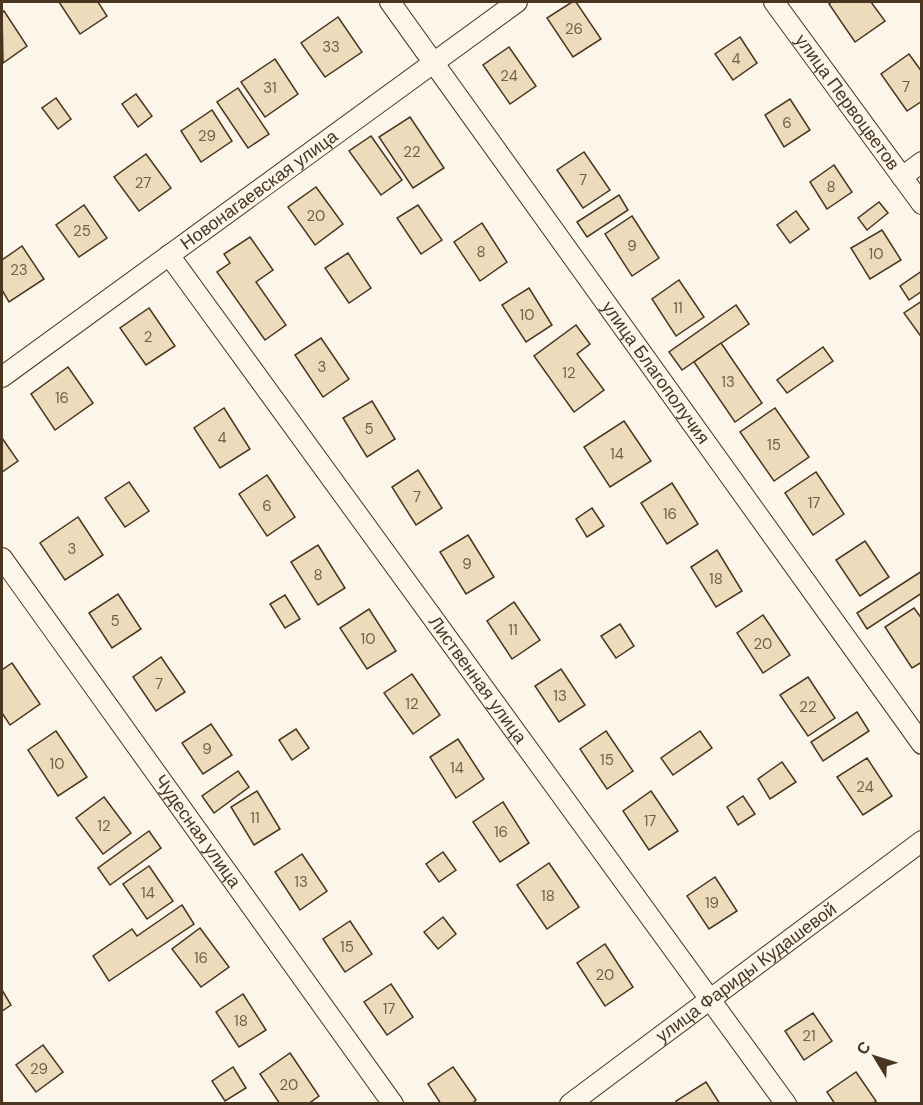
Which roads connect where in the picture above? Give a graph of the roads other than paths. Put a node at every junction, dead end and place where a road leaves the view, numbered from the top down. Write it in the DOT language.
graph roads {
  1 [pos="390,2"];
  2 [pos="517,2"];
  3 [pos="774,2"];
  4 [pos="434,62"];
  5 [pos="921,162"];
  6 [pos="902,177"];
  7 [pos="921,204"];
  8 [pos="169,255"];
  9 [pos="2,377"];
  10 [pos="2,558"];
  11 [pos="921,744"];
  12 [pos="921,841"];
  13 [pos="710,999"];
  14 [pos="393,1104"];
  15 [pos="570,1104"];
  16 [pos="786,1104"];
  1 -- 4 [label="street, улица Благополучия"];
  2 -- 4 [label="street, Новонагаевская улица"];
  3 -- 6 [label="street, улица Первоцветов"];
  4 -- 8 [label="street, Новонагаевская улица"];
  4 -- 11 [label="street, улица Благополучия"];
  5 -- 6 [label="street"];
  6 -- 7 [label="street, улица Первоцветов"];
  8 -- 9 [label="street, Новонагаевская улица"];
  8 -- 13 [label="street, Лиственная улица"];
  10 -- 14 [label="street, Чудесная улица"];
  12 -- 13 [label="street, улица Фариды Кудашевой"];
  13 -- 15 [label="street, улица Фариды Кудашевой"];
  13 -- 16 [label="street, Лиственная улица"];
}
